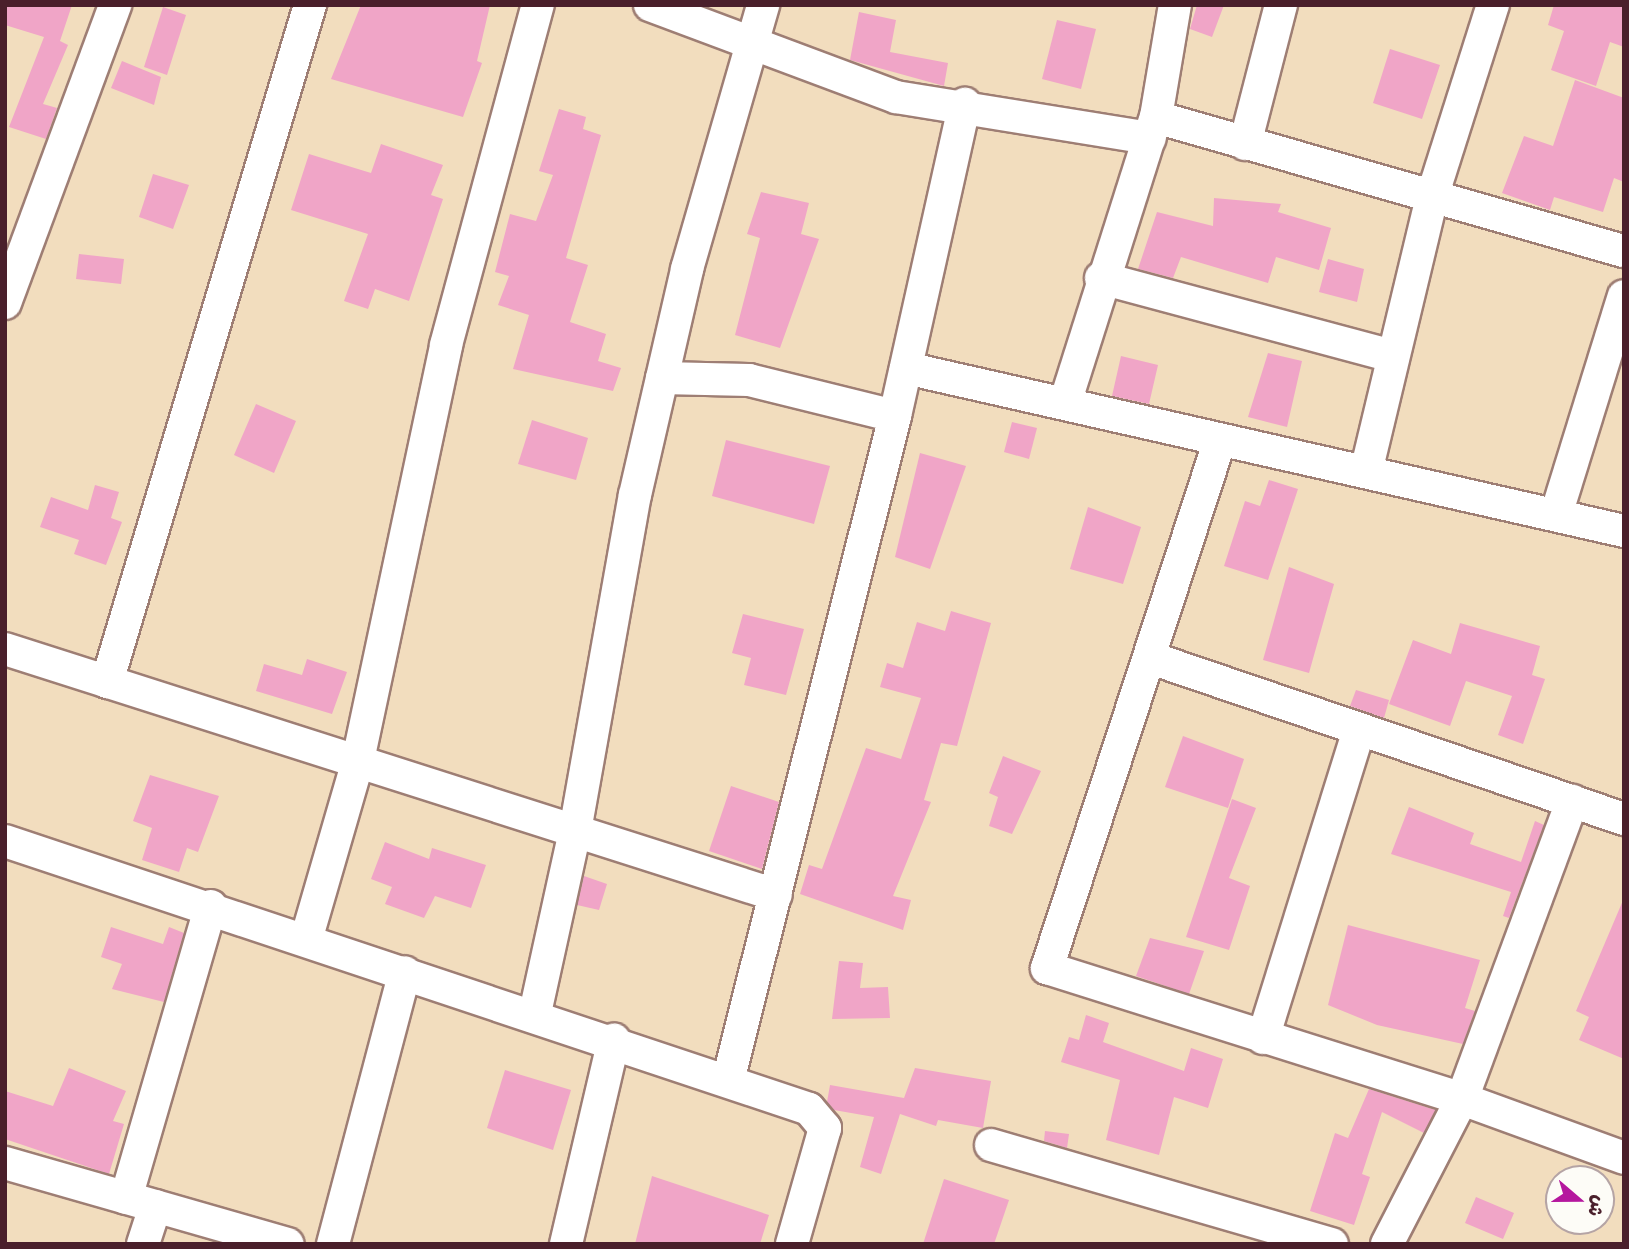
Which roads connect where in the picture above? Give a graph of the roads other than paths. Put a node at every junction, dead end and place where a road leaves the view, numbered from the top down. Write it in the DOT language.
graph roads {
  1 [pos="115,5"];
  2 [pos="310,5"];
  3 [pos="538,5"];
  4 [pos="650,5"];
  5 [pos="764,5"];
  6 [pos="1174,5"];
  7 [pos="1281,5"];
  8 [pos="1493,5"];
  9 [pos="749,38"];
  10 [pos="965,104"];
  11 [pos="1153,128"];
  12 [pos="1245,144"];
  13 [pos="1432,197"];
  14 [pos="1624,251"];
  15 [pos="1101,278"];
  16 [pos="1624,296"];
  17 [pos="5,303"];
  18 [pos="1392,356"];
  19 [pos="906,368"];
  20 [pos="662,377"];
  21 [pos="1066,400"];
  22 [pos="895,416"];
  23 [pos="1220,440"];
  24 [pos="1366,472"];
  25 [pos="1556,515"];
  26 [pos="1624,531"];
  27 [pos="5,649"];
  28 [pos="1151,658"];
  29 [pos="107,682"];
  30 [pos="1359,730"];
  31 [pos="357,765"];
  32 [pos="1572,801"];
  33 [pos="1624,819"];
  34 [pos="575,831"];
  35 [pos="6,846"];
  36 [pos="776,895"];
  37 [pos="211,906"];
  38 [pos="306,940"];
  39 [pos="405,972"];
  40 [pos="535,1013"];
  41 [pos="1264,1038"];
  42 [pos="614,1040"];
  43 [pos="728,1080"];
  44 [pos="1462,1099"];
  45 [pos="991,1145"];
  46 [pos="1624,1158"];
  47 [pos="5,1163"];
  48 [pos="140,1202"];
  49 [pos="143,1244"];
  50 [pos="288,1244"];
  51 [pos="333,1244"];
  52 [pos="566,1244"];
  53 [pos="792,1244"];
  54 [pos="1332,1244"];
  55 [pos="1387,1244"];
  1 -- 17 [label="street"];
  2 -- 29 [label="street"];
  3 -- 31 [label="street"];
  4 -- 9 [label="street"];
  5 -- 9 [label="street"];
  6 -- 11 [label="street"];
  7 -- 12 [label="street"];
  8 -- 13 [label="street"];
  9 -- 10 [label="street"];
  9 -- 20 [label="street"];
  10 -- 11 [label="street"];
  10 -- 19 [label="street"];
  11 -- 12 [label="street"];
  11 -- 15 [label="street"];
  12 -- 13 [label="street"];
  13 -- 14 [label="street"];
  13 -- 18 [label="street"];
  15 -- 18 [label="street"];
  15 -- 21 [label="street"];
  16 -- 25 [label="street"];
  18 -- 24 [label="street"];
  19 -- 21 [label="street"];
  19 -- 22 [label="street"];
  20 -- 22 [label="street"];
  20 -- 34 [label="street"];
  21 -- 23 [label="street"];
  22 -- 36 [label="street"];
  23 -- 24 [label="street"];
  23 -- 28 [label="street"];
  24 -- 25 [label="street"];
  25 -- 26 [label="street"];
  27 -- 29 [label="street"];
  28 -- 30 [label="street"];
  28 -- 41 [label="street"];
  29 -- 31 [label="street"];
  30 -- 32 [label="street"];
  30 -- 41 [label="street"];
  31 -- 34 [label="street"];
  31 -- 38 [label="street"];
  32 -- 33 [label="street"];
  32 -- 44 [label="street"];
  34 -- 36 [label="street"];
  34 -- 40 [label="street"];
  35 -- 37 [label="street"];
  36 -- 43 [label="street"];
  37 -- 38 [label="street"];
  37 -- 48 [label="street"];
  38 -- 39 [label="street"];
  39 -- 40 [label="street"];
  39 -- 51 [label="street"];
  40 -- 42 [label="street"];
  41 -- 44 [label="street"];
  42 -- 43 [label="street"];
  42 -- 52 [label="street"];
  43 -- 53 [label="street"];
  44 -- 46 [label="street"];
  44 -- 55 [label="street"];
  45 -- 54 [label="street"];
  47 -- 48 [label="street"];
  48 -- 49 [label="street"];
  48 -- 50 [label="street"];
}
